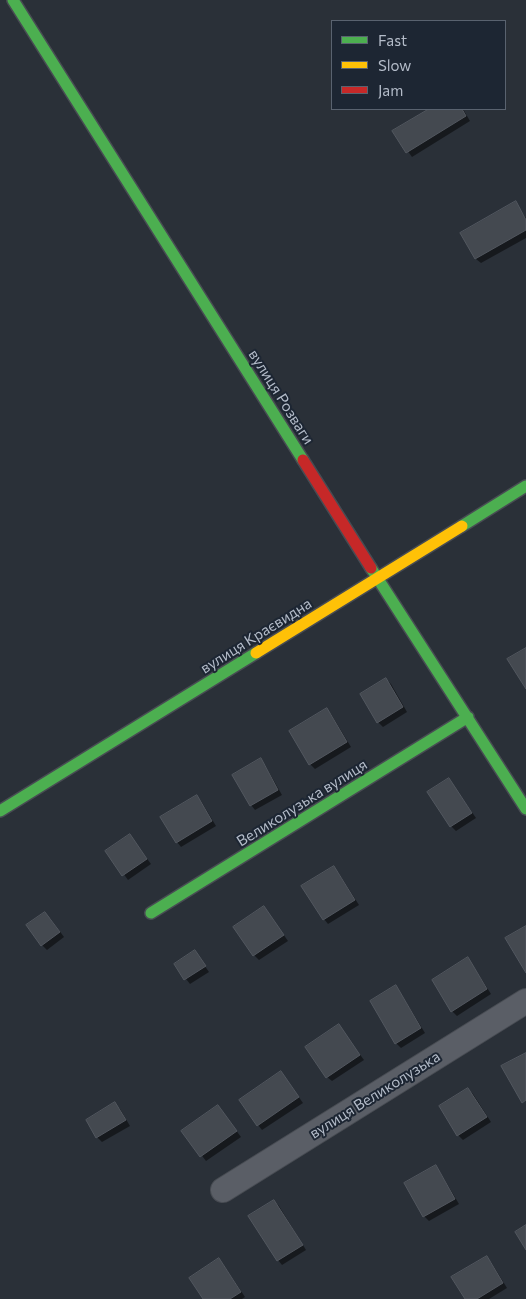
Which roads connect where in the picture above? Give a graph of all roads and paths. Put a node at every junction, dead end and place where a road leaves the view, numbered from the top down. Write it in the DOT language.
graph roads {
  1 [pos="13,0"];
  2 [pos="526,486"];
  3 [pos="378,579"];
  4 [pos="468,717"];
  5 [pos="526,809"];
  6 [pos="0,811"];
  7 [pos="151,913"];
  8 [pos="526,1001"];
  9 [pos="224,1190"];
  1 -- 3 [label="street, вулиця Розваги"];
  2 -- 3 [label="street, вулиця Краєвидна"];
  3 -- 4 [label="street, вулиця Розваги"];
  3 -- 6 [label="street, вулиця Краєвидна"];
  4 -- 5 [label="street, вулиця Розваги"];
  4 -- 7 [label="street, Великолузька вулиця"];
  8 -- 9 [label="street, вулиця Великолузька"];
}
